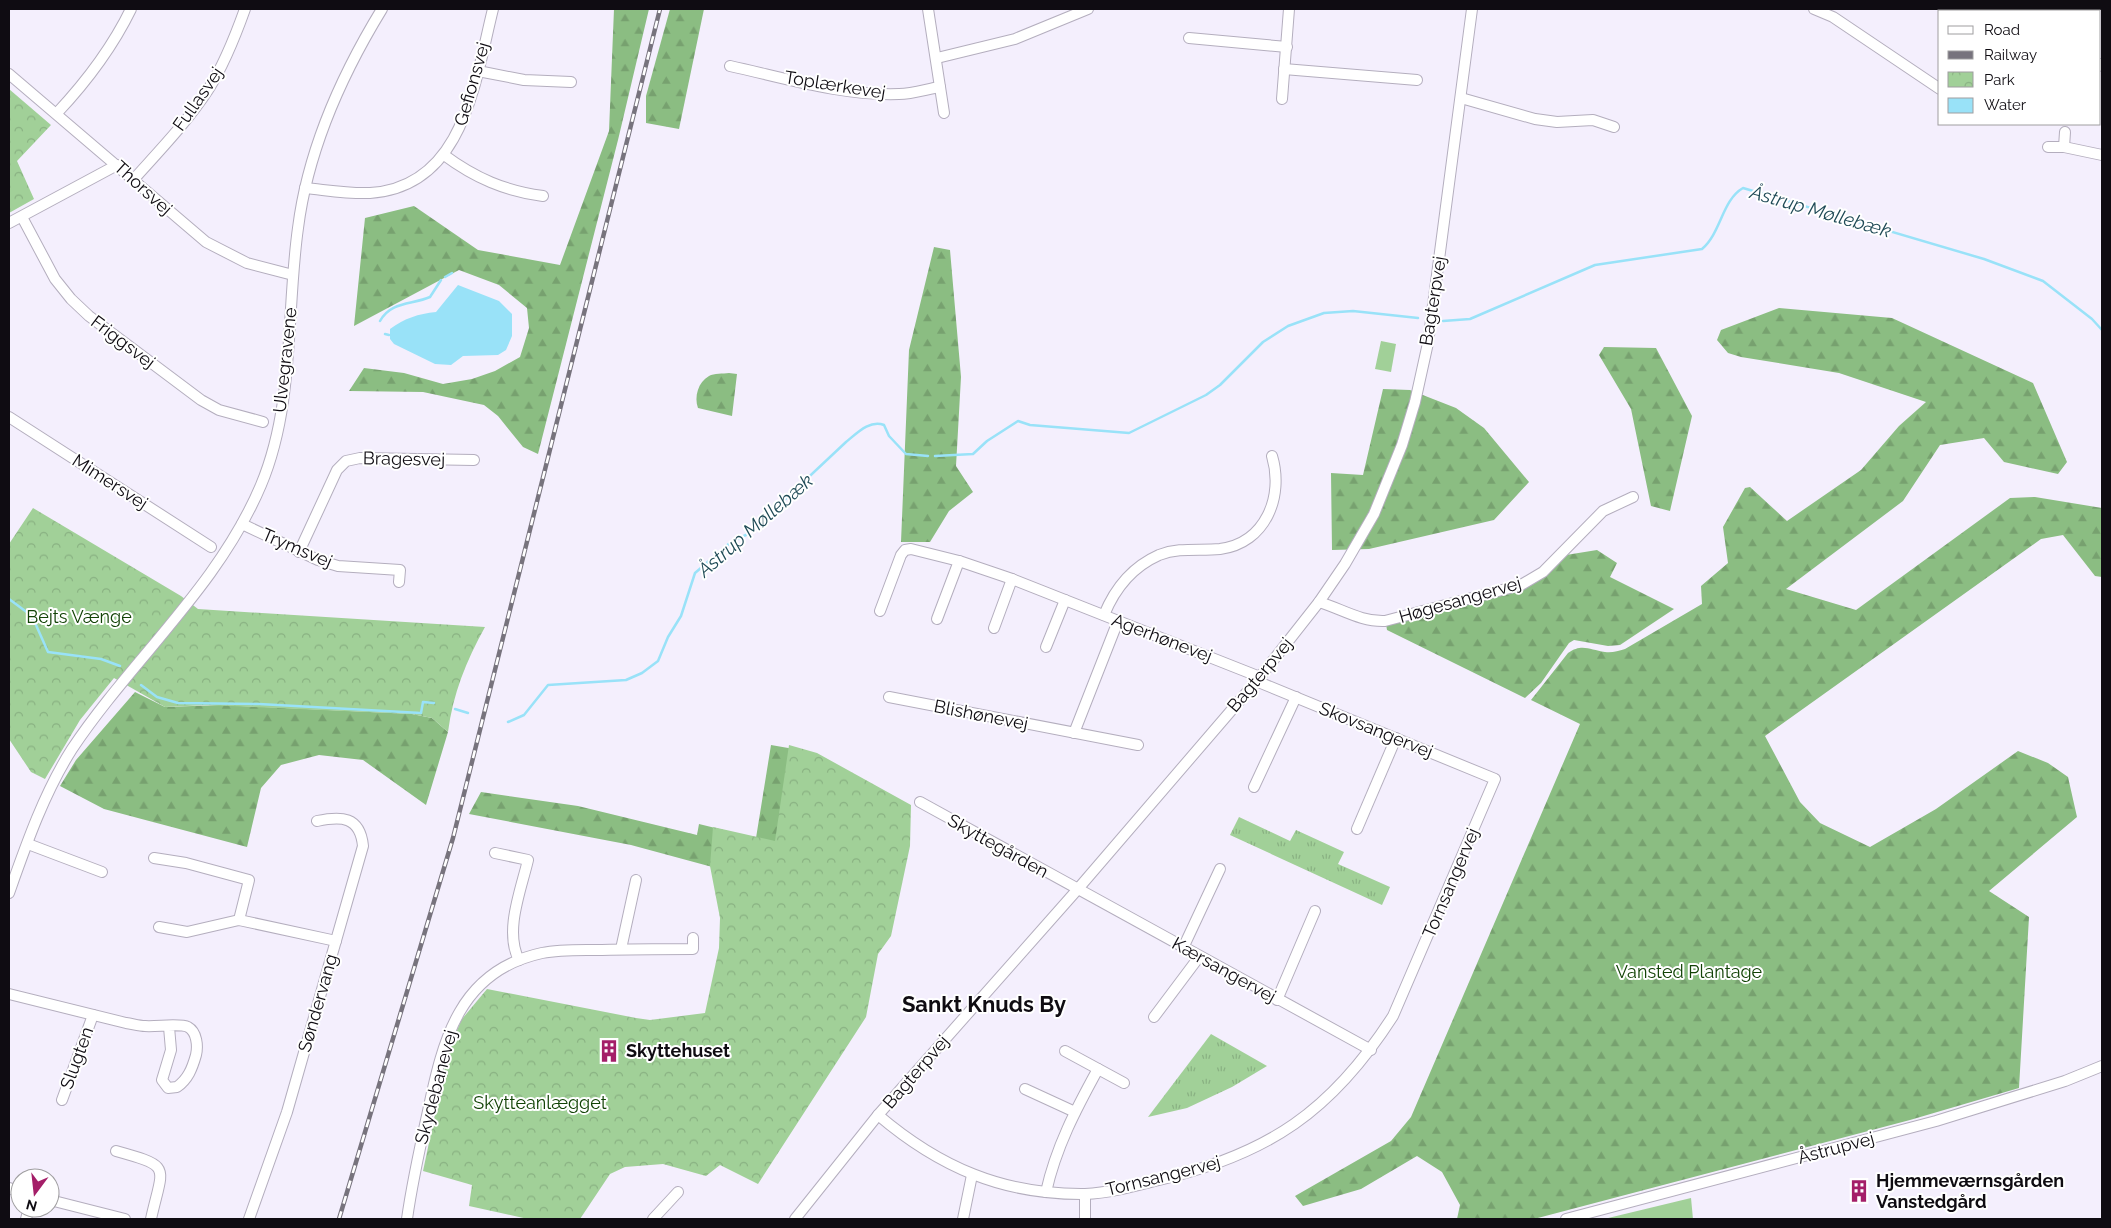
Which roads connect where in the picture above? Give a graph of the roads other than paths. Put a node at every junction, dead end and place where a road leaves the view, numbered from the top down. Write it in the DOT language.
graph roads {
  1 [pos="131,9"];
  2 [pos="245,9"];
  3 [pos="382,9"];
  4 [pos="493,9"];
  5 [pos="928,9"];
  6 [pos="1088,9"];
  7 [pos="1289,9"];
  8 [pos="1472,9"];
  9 [pos="1814,9"];
  10 [pos="1189,38"];
  11 [pos="1286,47"];
  12 [pos="936,58"];
  13 [pos="730,66"];
  14 [pos="1284,69"];
  15 [pos="478,71"];
  16 [pos="9,74"];
  17 [pos="1417,80"];
  18 [pos="571,82"];
  19 [pos="940,87"];
  20 [pos="1938,88"];
  21 [pos="1282,98"];
  22 [pos="1460,98"];
  23 [pos="57,113"];
  24 [pos="944,113"];
  25 [pos="1614,127"];
  26 [pos="2065,132"];
  27 [pos="2048,147"];
  28 [pos="2064,147"];
  29 [pos="444,155"];
  30 [pos="2102,155"];
  31 [pos="117,165"];
  32 [pos="134,179"];
  33 [pos="305,188"];
  34 [pos="543,196"];
  35 [pos="22,217"];
  36 [pos="9,224"];
  37 [pos="293,275"];
  38 [pos="9,417"];
  39 [pos="263,422"];
  40 [pos="1272,456"];
  41 [pos="474,460"];
  42 [pos="1633,496"];
  43 [pos="242,524"];
  44 [pos="211,547"];
  45 [pos="300,552"];
  46 [pos="959,561"];
  47 [pos="1012,579"];
  48 [pos="399,582"];
  49 [pos="1065,600"];
  50 [pos="1320,602"];
  51 [pos="880,611"];
  52 [pos="1104,615"];
  53 [pos="937,619"];
  54 [pos="1118,620"];
  55 [pos="994,628"];
  56 [pos="1046,647"];
  57 [pos="1258,678"];
  58 [pos="889,697"];
  59 [pos="1296,697"];
  60 [pos="1074,733"];
  61 [pos="1396,738"];
  62 [pos="1138,745"];
  63 [pos="1495,779"];
  64 [pos="1254,787"];
  65 [pos="920,802"];
  66 [pos="317,821"];
  67 [pos="1357,829"];
  68 [pos="28,844"];
  69 [pos="495,852"];
  70 [pos="154,858"];
  71 [pos="1220,869"];
  72 [pos="102,872"];
  73 [pos="12,877"];
  74 [pos="636,880"];
  75 [pos="1077,890"];
  76 [pos="9,894"];
  77 [pos="1315,911"];
  78 [pos="239,920"];
  79 [pos="159,927"];
  80 [pos="693,938"];
  81 [pos="336,941"];
  82 [pos="1183,948"];
  83 [pos="622,950"];
  84 [pos="1199,957"];
  85 [pos="519,960"];
  86 [pos="9,994"];
  87 [pos="1277,1000"];
  88 [pos="93,1015"];
  89 [pos="1154,1017"];
  90 [pos="169,1027"];
  91 [pos="1371,1050"];
  92 [pos="1065,1051"];
  93 [pos="2102,1066"];
  94 [pos="1098,1069"];
  95 [pos="1124,1083"];
  96 [pos="1025,1089"];
  97 [pos="62,1100"];
  98 [pos="1075,1112"];
  99 [pos="878,1115"];
  100 [pos="116,1151"];
  101 [pos="972,1175"];
  102 [pos="678,1192"];
  103 [pos="1046,1192"];
  104 [pos="1085,1194"];
  105 [pos="60,1203"];
  106 [pos="125,1219"];
  107 [pos="151,1219"];
  108 [pos="249,1219"];
  109 [pos="407,1219"];
  110 [pos="652,1219"];
  111 [pos="795,1219"];
  112 [pos="963,1219"];
  113 [pos="1085,1219"];
  114 [pos="1566,1219"];
  1 -- 23 [label="street"];
  2 -- 32 [label="street, Fullasvej"];
  3 -- 33 [label="street, Ulvegravene"];
  4 -- 15 [label="street, Gefionsvej"];
  5 -- 12 [label="street"];
  6 -- 12 [label="street"];
  7 -- 11 [label="street"];
  8 -- 22 [label="street, Bagterpvej"];
  9 -- 20 [label="street"];
  10 -- 11 [label="street"];
  11 -- 14 [label="street"];
  12 -- 19 [label="street"];
  13 -- 19 [label="street, Toplærkevej"];
  14 -- 17 [label="street"];
  14 -- 21 [label="street"];
  15 -- 18 [label="street"];
  15 -- 29 [label="street, Gefionsvej"];
  16 -- 23 [label="street, Thorsvej"];
  19 -- 24 [label="street"];
  22 -- 25 [label="street"];
  22 -- 50 [label="street, Bagterpvej"];
  23 -- 31 [label="street, Thorsvej"];
  26 -- 28 [label="street"];
  27 -- 28 [label="street"];
  28 -- 30 [label="street"];
  29 -- 33 [label="street, Gefionsvej"];
  29 -- 34 [label="street"];
  31 -- 32 [label="street, Thorsvej"];
  31 -- 35 [label="street"];
  32 -- 37 [label="street, Thorsvej"];
  33 -- 37 [label="street, Ulvegravene"];
  35 -- 36 [label="street"];
  35 -- 39 [label="street, Friggsvej"];
  37 -- 43 [label="street, Ulvegravene"];
  38 -- 44 [label="street, Mimersvej"];
  40 -- 52 [label="street"];
  41 -- 45 [label="street, Bragesvej"];
  42 -- 50 [label="street, Høgesangervej"];
  43 -- 45 [label="street, Trymsvej"];
  43 -- 68 [label="street, Ulvegravene"];
  45 -- 48 [label="street, Trymsvej"];
  46 -- 47 [label="street, Agerhønevej"];
  46 -- 51 [label="street, Agerhønevej"];
  46 -- 53 [label="street"];
  47 -- 49 [label="street, Agerhønevej"];
  47 -- 55 [label="street"];
  49 -- 52 [label="street, Agerhønevej"];
  49 -- 56 [label="street"];
  50 -- 57 [label="street, Bagterpvej"];
  52 -- 54 [label="street, Agerhønevej"];
  54 -- 57 [label="street, Agerhønevej"];
  54 -- 60 [label="street"];
  57 -- 59 [label="street, Skovsangervej"];
  57 -- 75 [label="street, Bagterpvej"];
  58 -- 60 [label="street, Blishønevej"];
  59 -- 61 [label="street, Skovsangervej"];
  59 -- 64 [label="street"];
  60 -- 62 [label="street, Blishønevej"];
  61 -- 63 [label="street, Skovsangervej"];
  61 -- 67 [label="street"];
  63 -- 91 [label="street, Tornsangervej"];
  65 -- 75 [label="street, Skyttegården"];
  66 -- 81 [label="street, Søndervang"];
  68 -- 72 [label="street"];
  68 -- 73 [label="street, Ulvegravene"];
  69 -- 85 [label="street"];
  70 -- 78 [label="street"];
  71 -- 82 [label="street"];
  73 -- 76 [label="street, Ulvegravene"];
  74 -- 83 [label="street"];
  75 -- 82 [label="street, Kærsangervej"];
  75 -- 99 [label="street, Bagterpvej"];
  77 -- 87 [label="street"];
  78 -- 79 [label="street"];
  78 -- 81 [label="street"];
  80 -- 83 [label="street, Skydebanevej"];
  81 -- 108 [label="street, Søndervang"];
  82 -- 84 [label="street, Kærsangervej"];
  83 -- 85 [label="street, Skydebanevej"];
  84 -- 87 [label="street, Kærsangervej"];
  84 -- 89 [label="street"];
  85 -- 109 [label="street, Skydebanevej"];
  86 -- 88 [label="street, Slugten"];
  87 -- 91 [label="street, Kærsangervej"];
  88 -- 90 [label="street, Slugten"];
  88 -- 97 [label="street, Slugten"];
  90 -- 90 [label="street, Slugten"];
  91 -- 104 [label="street, Tornsangervej"];
  92 -- 94 [label="street"];
  93 -- 114 [label="street, Åstrupvej"];
  94 -- 95 [label="street"];
  94 -- 98 [label="street"];
  96 -- 98 [label="street"];
  98 -- 103 [label="street"];
  99 -- 101 [label="street, Tornsangervej"];
  99 -- 111 [label="street, Bagterpvej"];
  100 -- 107 [label="street"];
  101 -- 103 [label="street, Tornsangervej"];
  101 -- 112 [label="street"];
  102 -- 110 [label="street"];
  103 -- 104 [label="street, Tornsangervej"];
  104 -- 113 [label="street"];
  105 -- 106 [label="street"];
}
